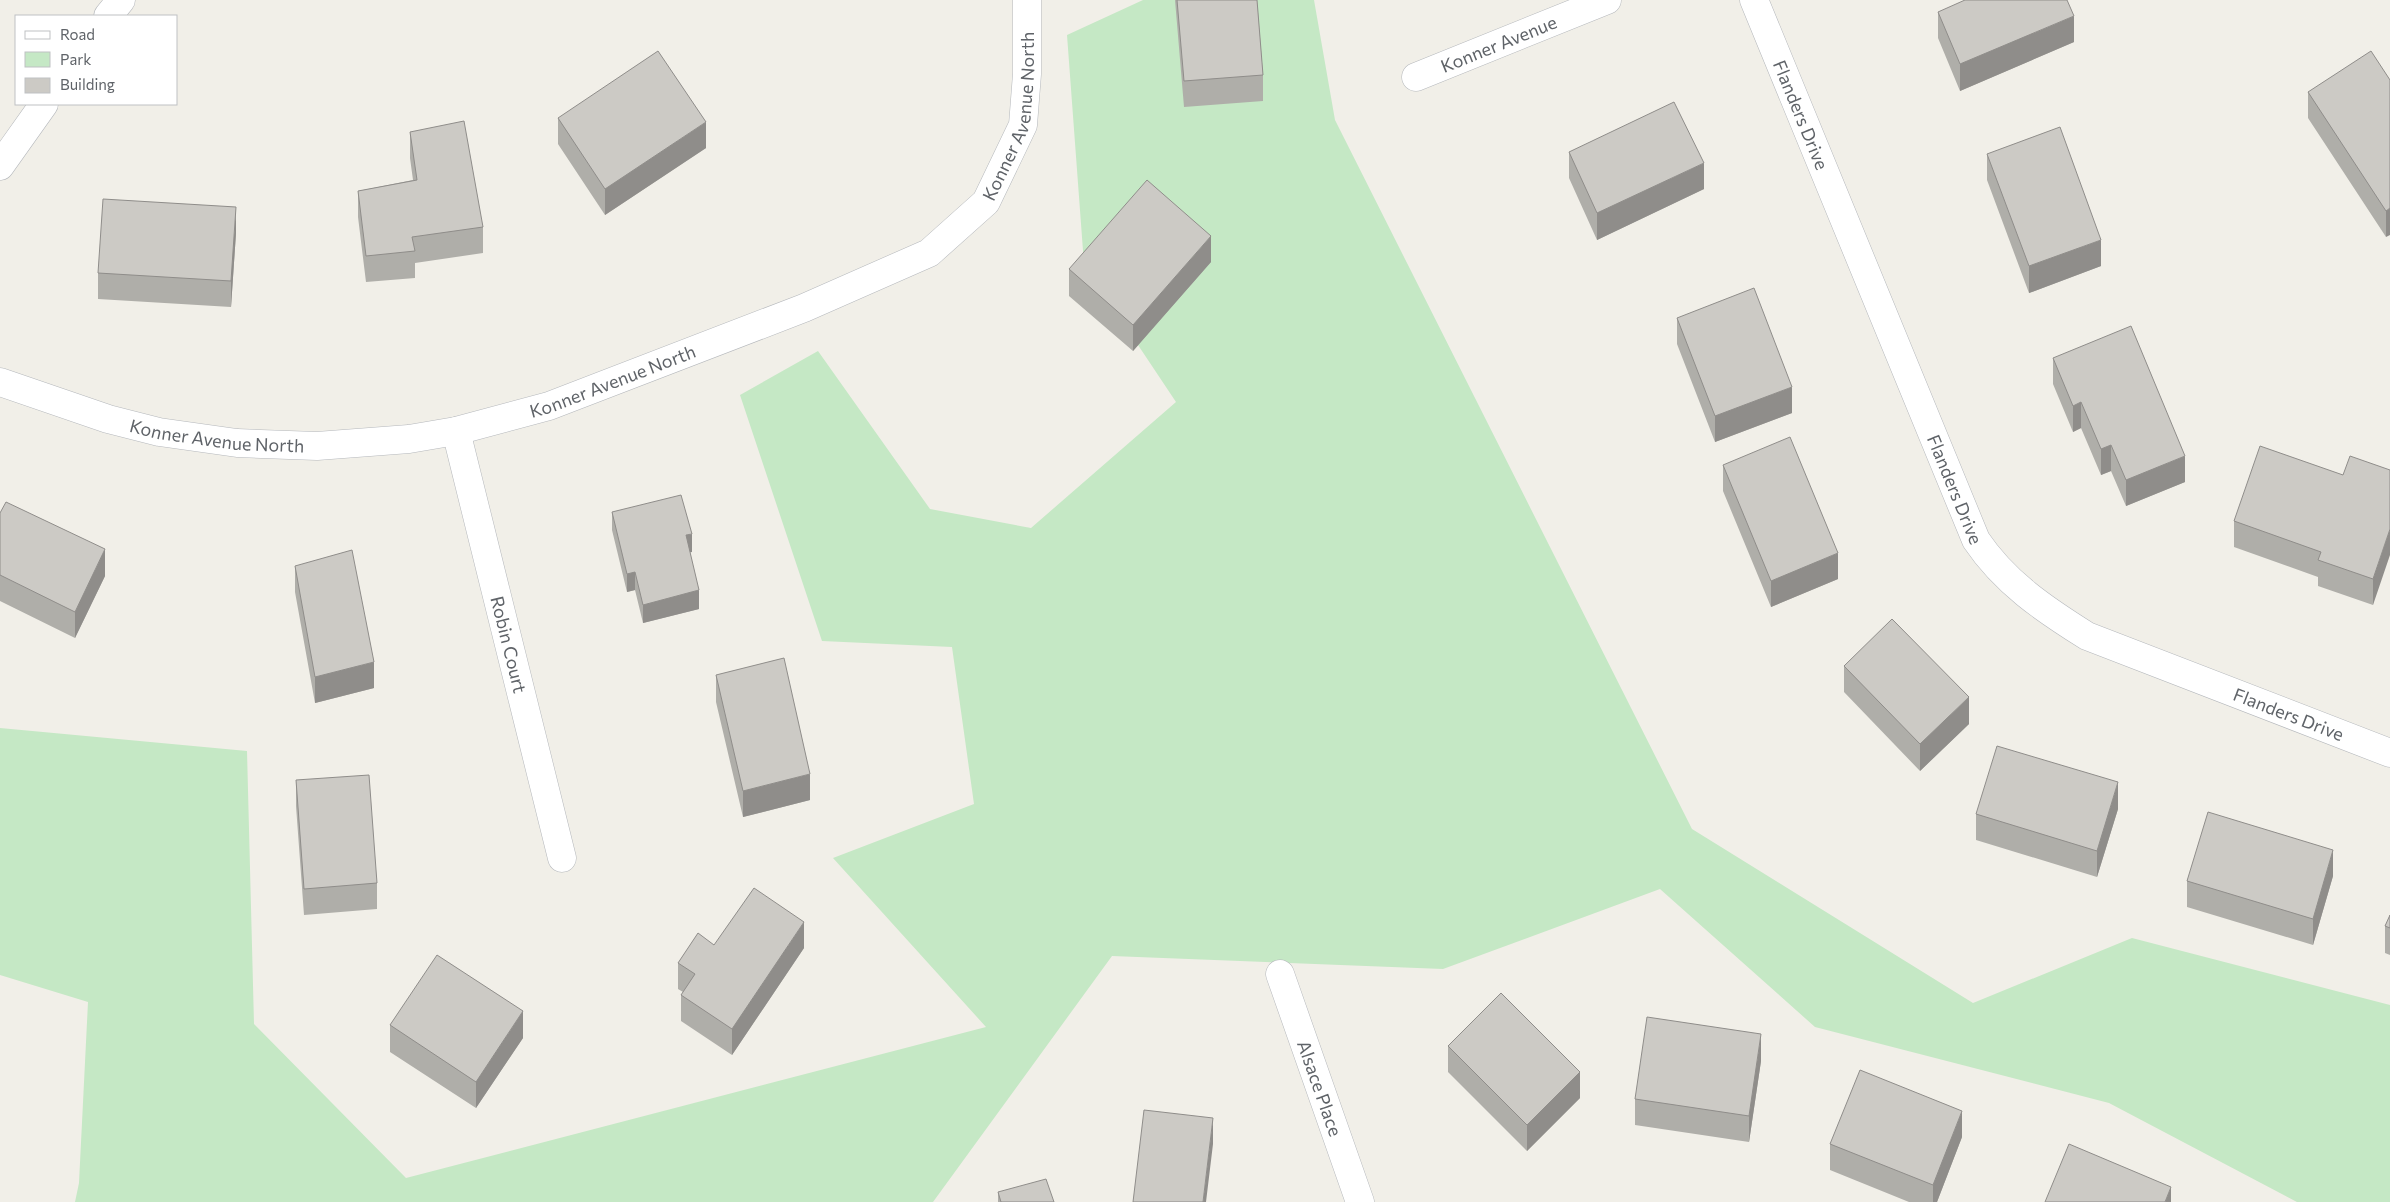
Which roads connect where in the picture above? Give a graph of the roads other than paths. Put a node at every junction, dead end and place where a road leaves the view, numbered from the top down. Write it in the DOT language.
graph roads {
  1 [pos="121,0"];
  2 [pos="1027,0"];
  3 [pos="1608,0"];
  4 [pos="1754,0"];
  5 [pos="109,15"];
  6 [pos="1416,77"];
  7 [pos="43,105"];
  8 [pos="2,156"];
  9 [pos="0,382"];
  10 [pos="456,431"];
  11 [pos="2390,752"];
  12 [pos="562,858"];
  13 [pos="1280,974"];
  14 [pos="1360,1202"];
  1 -- 5 [label="street"];
  2 -- 10 [label="street, Konner Avenue North"];
  3 -- 6 [label="street, Konner Avenue"];
  4 -- 11 [label="street, Flanders Drive"];
  7 -- 8 [label="street"];
  9 -- 10 [label="street, Konner Avenue North"];
  10 -- 12 [label="street, Robin Court"];
  13 -- 14 [label="street, Alsace Place"];
}
